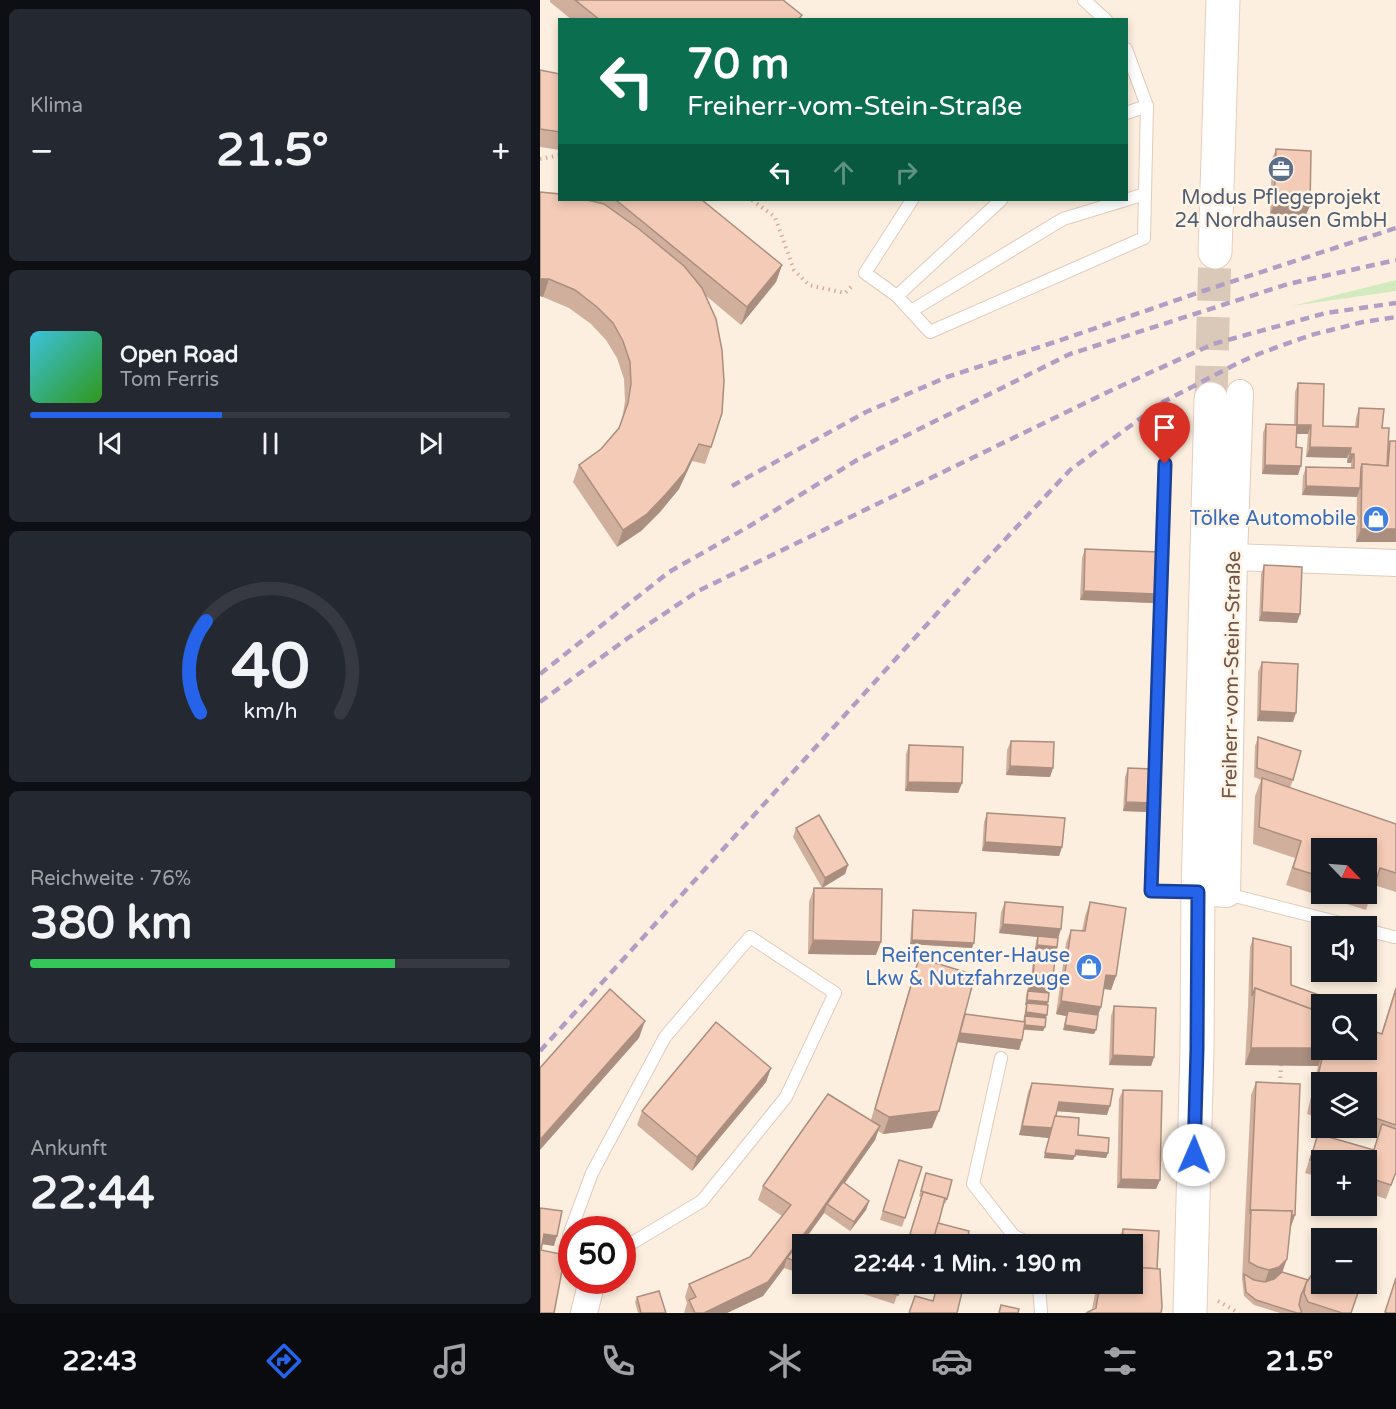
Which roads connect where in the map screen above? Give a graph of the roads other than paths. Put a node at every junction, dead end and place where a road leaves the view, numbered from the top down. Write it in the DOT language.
graph roads {
  1 [pos="1084,0"];
  2 [pos="1223,0"];
  3 [pos="1102,18"];
  4 [pos="1128,54"];
  5 [pos="1147,106"];
  6 [pos="1128,112"];
  7 [pos="1145,194"];
  8 [pos="1128,199"];
  9 [pos="911,201"];
  10 [pos="1000,201"];
  11 [pos="1122,201"];
  12 [pos="1215,252"];
  13 [pos="897,296"];
  14 [pos="911,311"];
  15 [pos="1226,396"];
  16 [pos="1165,464"];
  17 [pos="1234,557"];
  18 [pos="1396,563"];
  19 [pos="1212,893"];
  20 [pos="1311,916"];
  21 [pos="1377,933"];
  22 [pos="1394,937"];
  23 [pos="1001,1058"];
  24 [pos="576,1216"];
  25 [pos="1012,1234"];
  26 [pos="636,1241"];
  27 [pos="589,1294"];
  28 [pos="1040,1294"];
  29 [pos="1203,1306"];
  30 [pos="584,1313"];
  31 [pos="1041,1313"];
  1 -- 3 [label="lane"];
  2 -- 12 [label="main road"];
  4 -- 5 [label="lane"];
  5 -- 6 [label="lane"];
  5 -- 7 [label="lane"];
  7 -- 8 [label="lane"];
  7 -- 14 [label="lane"];
  9 -- 13 [label="lane"];
  10 -- 13 [label="lane"];
  11 -- 14 [label="lane"];
  13 -- 14 [label="lane"];
  15 -- 17 [label="street, Freiherr-vom-Stein-Straße"];
  15 -- 19 [label="main road, Freiherr-vom-Stein-Straße"];
  16 -- 19 [label="lane"];
  17 -- 18 [label="street"];
  17 -- 19 [label="street, Freiherr-vom-Stein-Straße"];
  19 -- 20 [label="lane"];
  19 -- 29 [label="main road, Freiherr-vom-Stein-Straße"];
  21 -- 22 [label="lane"];
  23 -- 25 [label="lane"];
  24 -- 26 [label="lane"];
  27 -- 30 [label="street"];
  28 -- 31 [label="lane"];
}
